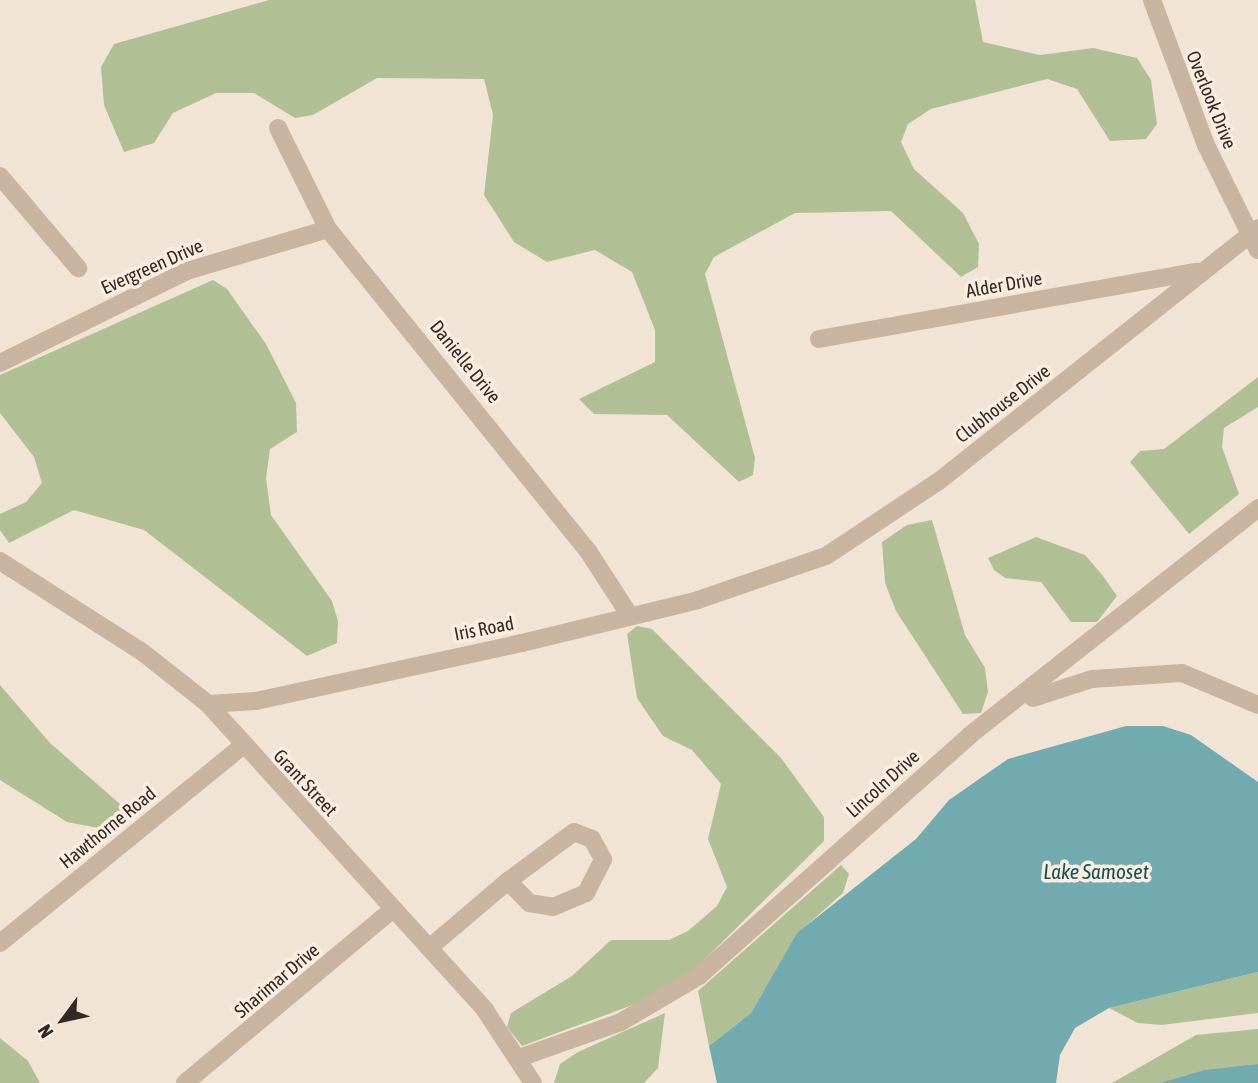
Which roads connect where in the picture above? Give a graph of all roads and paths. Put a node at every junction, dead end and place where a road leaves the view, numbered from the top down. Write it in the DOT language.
graph roads {
  1 [pos="1152,0"];
  2 [pos="278,128"];
  3 [pos="0,176"];
  4 [pos="328,229"];
  5 [pos="1256,237"];
  6 [pos="78,268"];
  7 [pos="1197,272"];
  8 [pos="819,339"];
  9 [pos="0,363"];
  10 [pos="1258,508"];
  11 [pos="0,561"];
  12 [pos="764,577"];
  13 [pos="630,617"];
  14 [pos="208,704"];
  15 [pos="1258,705"];
  16 [pos="1008,710"];
  17 [pos="242,746"];
  18 [pos="508,881"];
  19 [pos="393,909"];
  20 [pos="0,943"];
  21 [pos="429,948"];
  22 [pos="519,1058"];
  23 [pos="186,1083"];
  24 [pos="533,1083"];
  1 -- 5 [label="street, Overlook Drive"];
  2 -- 4 [label="street, Danielle Drive"];
  3 -- 6 [label="street"];
  4 -- 9 [label="street, Evergreen Drive"];
  4 -- 13 [label="street, Danielle Drive"];
  5 -- 7 [label="street, Clubhouse Drive"];
  7 -- 8 [label="street, Alder Drive"];
  7 -- 12 [label="street, Clubhouse Drive"];
  10 -- 16 [label="street, Lincoln Drive"];
  11 -- 14 [label="street, Grant Street"];
  12 -- 13 [label="street, Iris Road"];
  13 -- 14 [label="street, Iris Road"];
  14 -- 17 [label="street, Grant Street"];
  15 -- 16 [label="street"];
  16 -- 22 [label="street, Lincoln Drive"];
  17 -- 19 [label="street, Grant Street"];
  17 -- 20 [label="street, Hawthorne Road"];
  18 -- 18 [label="street"];
  18 -- 21 [label="street"];
  19 -- 21 [label="street, Grant Street"];
  19 -- 23 [label="street, Sharimar Drive"];
  21 -- 22 [label="street, Grant Street"];
  22 -- 24 [label="street, Grant Street"];
}
